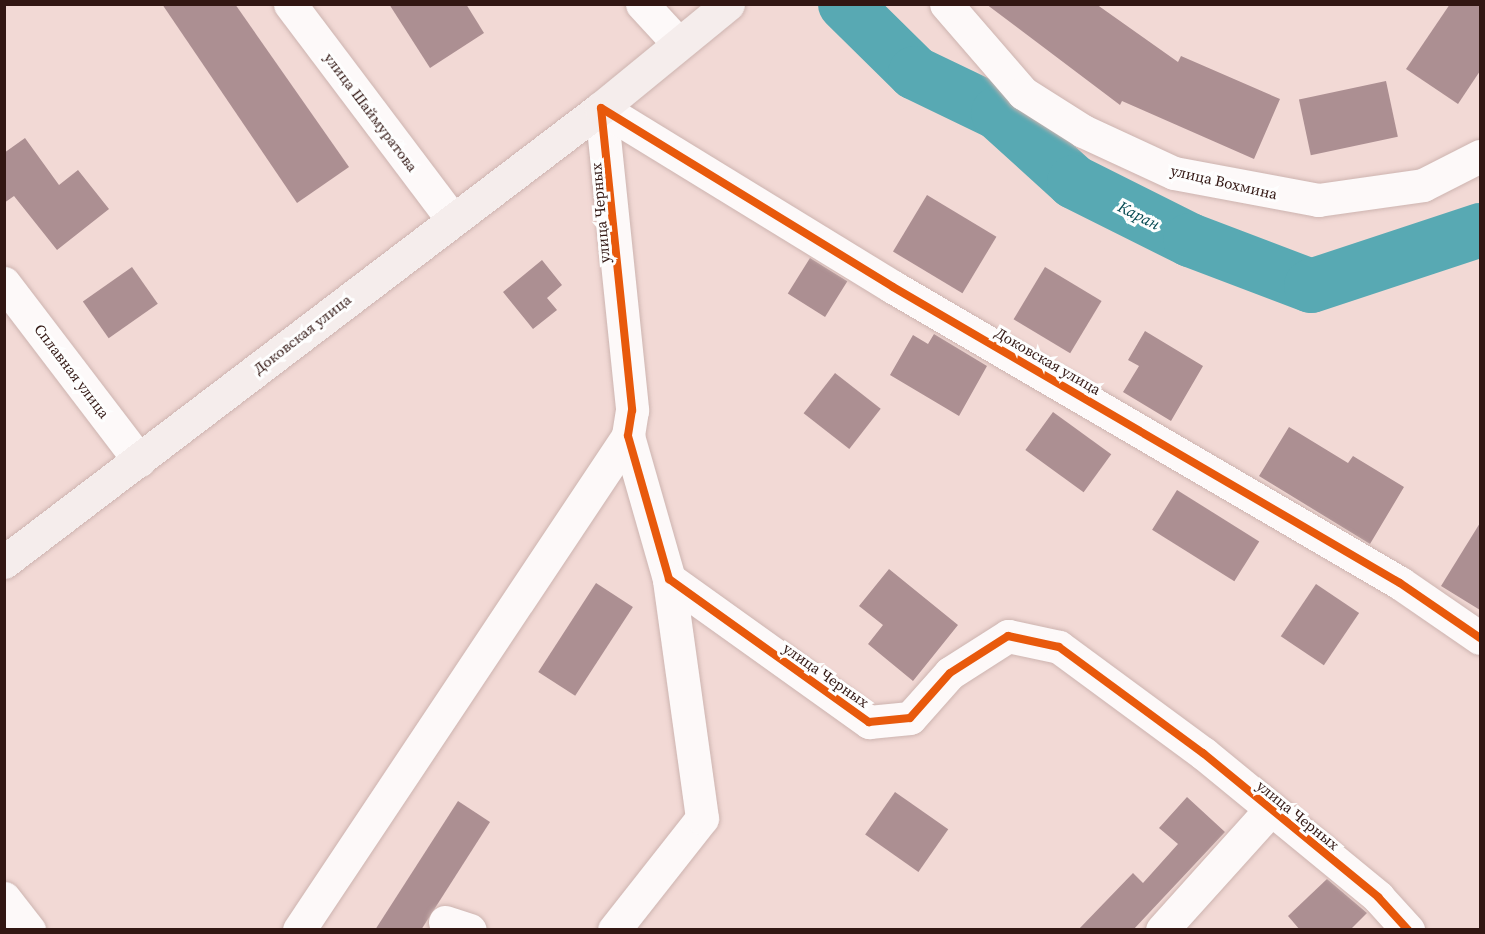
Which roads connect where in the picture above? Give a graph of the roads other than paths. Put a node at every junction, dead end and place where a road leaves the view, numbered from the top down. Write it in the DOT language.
graph roads {
  1 [pos="290,4"];
  2 [pos="642,4"];
  3 [pos="728,4"];
  4 [pos="946,4"];
  5 [pos="677,42"];
  6 [pos="601,108"];
  7 [pos="1480,156"];
  8 [pos="452,219"];
  9 [pos="4,283"];
  10 [pos="628,436"];
  11 [pos="139,460"];
  12 [pos="4,562"];
  13 [pos="669,579"];
  14 [pos="1480,638"];
  15 [pos="1270,810"];
  16 [pos="4,898"];
  17 [pos="29,930"];
  18 [pos="299,930"];
  19 [pos="614,930"];
  20 [pos="1161,930"];
  21 [pos="1408,930"];
  1 -- 8 [label="street, улица Шаймуратова"];
  2 -- 5 [label="street"];
  3 -- 5 [label="main road, Доковская улица"];
  4 -- 7 [label="street, улица Вохмина"];
  5 -- 6 [label="main road, Доковская улица"];
  6 -- 8 [label="main road, Доковская улица"];
  6 -- 10 [label="street, улица Черных"];
  6 -- 14 [label="street, Доковская улица"];
  8 -- 11 [label="main road, Доковская улица"];
  9 -- 11 [label="street, Сплавная улица"];
  10 -- 13 [label="street, улица Черных"];
  10 -- 18 [label="street"];
  11 -- 12 [label="main road, Доковская улица"];
  13 -- 15 [label="street, улица Черных"];
  13 -- 19 [label="street"];
  15 -- 20 [label="street"];
  15 -- 21 [label="street, улица Черных"];
  16 -- 17 [label="street"];
}
